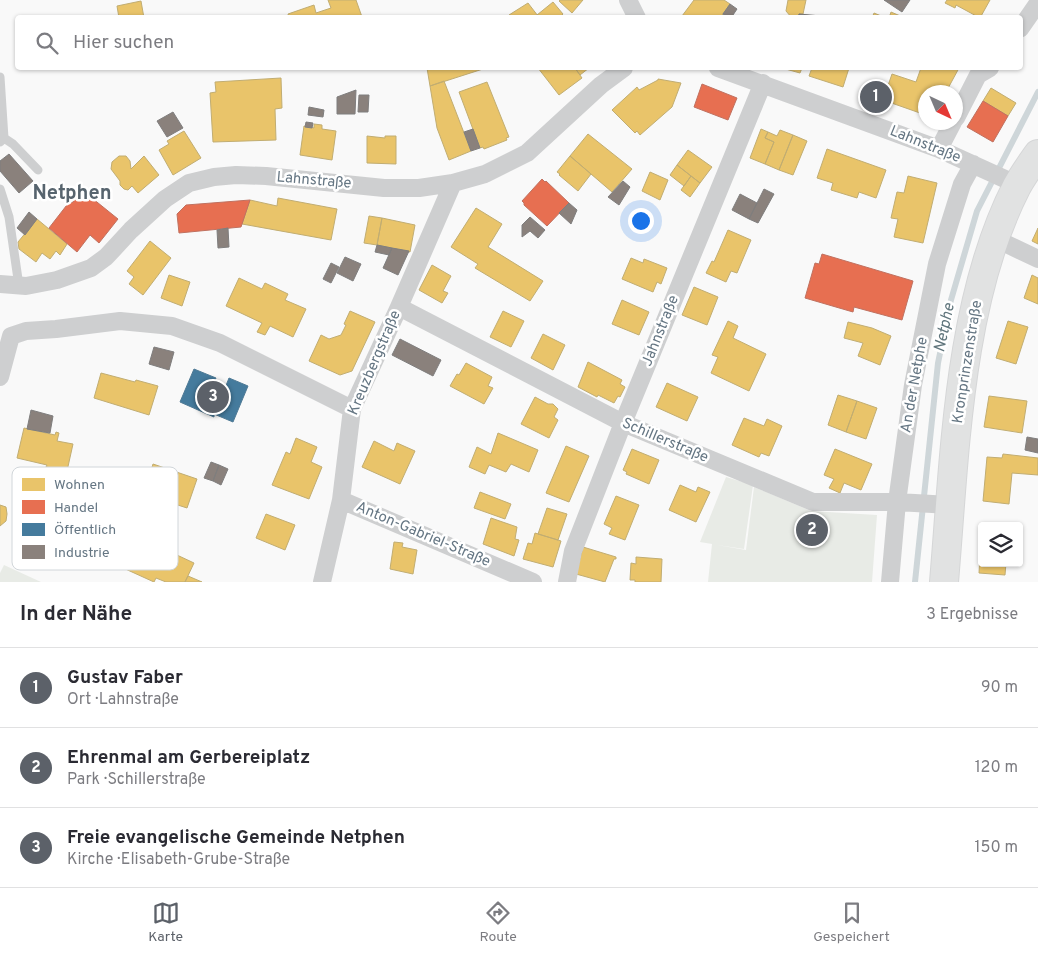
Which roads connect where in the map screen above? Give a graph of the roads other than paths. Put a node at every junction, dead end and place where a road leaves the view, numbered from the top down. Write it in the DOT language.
graph roads {
  1 [pos="628,0"];
  2 [pos="1038,3"];
  3 [pos="636,15"];
  4 [pos="1023,24"];
  5 [pos="621,70"];
  6 [pos="724,70"];
  7 [pos="987,70"];
  8 [pos="0,78"];
  9 [pos="763,83"];
  10 [pos="963,104"];
  11 [pos="949,130"];
  12 [pos="2,140"];
  13 [pos="939,149"];
  14 [pos="1038,154"];
  15 [pos="976,165"];
  16 [pos="38,170"];
  17 [pos="1009,181"];
  18 [pos="453,183"];
  19 [pos="0,190"];
  20 [pos="994,238"];
  21 [pos="1038,259"];
  22 [pos="0,284"];
  23 [pos="18,286"];
  24 [pos="399,307"];
  25 [pos="0,377"];
  26 [pos="352,409"];
  27 [pos="623,423"];
  28 [pos="341,500"];
  29 [pos="905,502"];
  30 [pos="943,505"];
  31 [pos="322,582"];
  32 [pos="533,582"];
  33 [pos="567,582"];
  34 [pos="890,582"];
  35 [pos="944,582"];
  1 -- 3 [label="street"];
  2 -- 4 [label="street"];
  5 -- 18 [label="street, Lahnstraße"];
  6 -- 9 [label="street, Lahnstraße"];
  7 -- 10 [label="street"];
  8 -- 12 [label="lane"];
  9 -- 13 [label="street, Lahnstraße"];
  9 -- 27 [label="street, Jahnstraße"];
  11 -- 13 [label="street"];
  12 -- 16 [label="lane"];
  13 -- 15 [label="street, Lahnstraße"];
  14 -- 17 [label="main road, Kronprinzenstraße"];
  15 -- 17 [label="street, Lahnstraße"];
  15 -- 29 [label="street, An der Netphe"];
  17 -- 20 [label="main road, Kronprinzenstraße"];
  18 -- 23 [label="street, Lahnstraße"];
  18 -- 24 [label="street, Kreuzbergstraße"];
  19 -- 23 [label="lane"];
  20 -- 21 [label="street"];
  20 -- 30 [label="main road, Kronprinzenstraße"];
  22 -- 23 [label="street, Lahnstraße"];
  24 -- 26 [label="street, Kreuzbergstraße"];
  24 -- 27 [label="street, Schillerstraße"];
  25 -- 26 [label="street"];
  26 -- 28 [label="street, Kreuzbergstraße"];
  27 -- 29 [label="street, Schillerstraße"];
  27 -- 33 [label="street, Jahnstraße"];
  28 -- 31 [label="street, Kreuzbergstraße"];
  28 -- 32 [label="street, Anton-Gabriel-Straße"];
  29 -- 30 [label="street, Schillerstraße"];
  29 -- 34 [label="street, An der Netphe"];
  30 -- 35 [label="main road, Kronprinzenstraße"];
}
